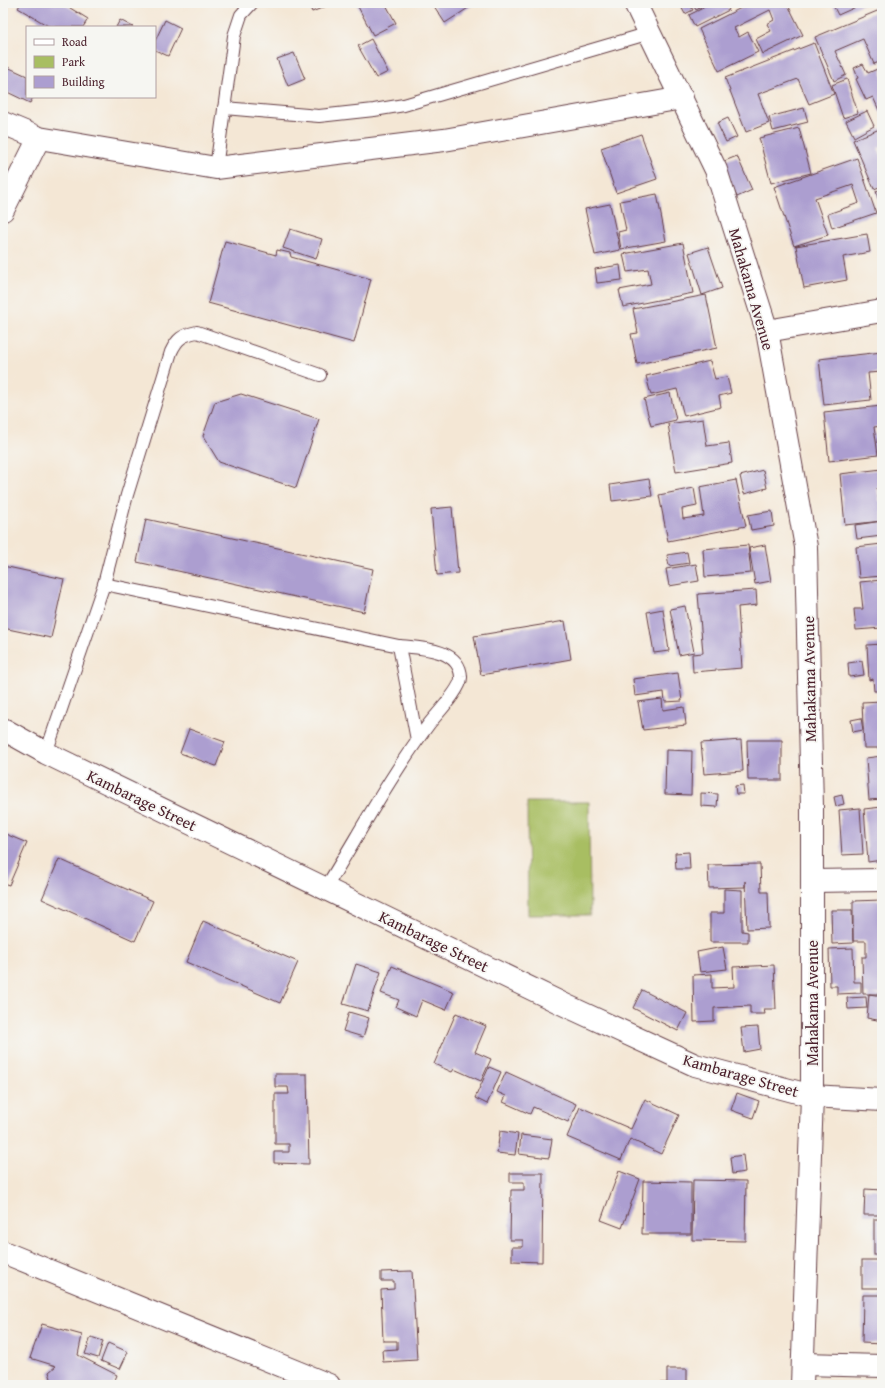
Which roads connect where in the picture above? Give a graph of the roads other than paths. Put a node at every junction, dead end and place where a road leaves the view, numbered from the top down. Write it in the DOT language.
graph roads {
  1 [pos="252,3"];
  2 [pos="634,3"];
  3 [pos="650,33"];
  4 [pos="682,98"];
  5 [pos="224,108"];
  6 [pos="3,123"];
  7 [pos="39,138"];
  8 [pos="216,168"];
  9 [pos="3,210"];
  10 [pos="882,311"];
  11 [pos="767,331"];
  12 [pos="320,375"];
  13 [pos="104,584"];
  14 [pos="399,646"];
  15 [pos="3,729"];
  16 [pos="417,740"];
  17 [pos="46,753"];
  18 [pos="882,880"];
  19 [pos="812,881"];
  20 [pos="326,889"];
  21 [pos="812,1096"];
  22 [pos="882,1100"];
  23 [pos="3,1252"];
  24 [pos="882,1366"];
  25 [pos="802,1375"];
  26 [pos="329,1385"];
  1 -- 5 [label="lane"];
  2 -- 3 [label="street, Mahakama Avenue"];
  3 -- 4 [label="street, Mahakama Avenue"];
  3 -- 5 [label="lane"];
  4 -- 8 [label="street"];
  4 -- 11 [label="street, Mahakama Avenue"];
  5 -- 8 [label="lane"];
  6 -- 7 [label="street"];
  7 -- 8 [label="street"];
  7 -- 9 [label="street"];
  10 -- 11 [label="street"];
  11 -- 19 [label="street, Mahakama Avenue"];
  12 -- 13 [label="lane"];
  13 -- 14 [label="lane"];
  13 -- 17 [label="lane"];
  14 -- 16 [label="lane"];
  14 -- 16 [label="lane"];
  15 -- 17 [label="street, Kambarage Street"];
  16 -- 20 [label="lane"];
  17 -- 20 [label="street, Kambarage Street"];
  18 -- 19 [label="street"];
  19 -- 21 [label="street, Mahakama Avenue"];
  20 -- 21 [label="street, Kambarage Street"];
  21 -- 22 [label="street, Kambarage Street"];
  21 -- 25 [label="street, Mahakama Avenue"];
  23 -- 26 [label="street"];
  24 -- 25 [label="street"];
}
